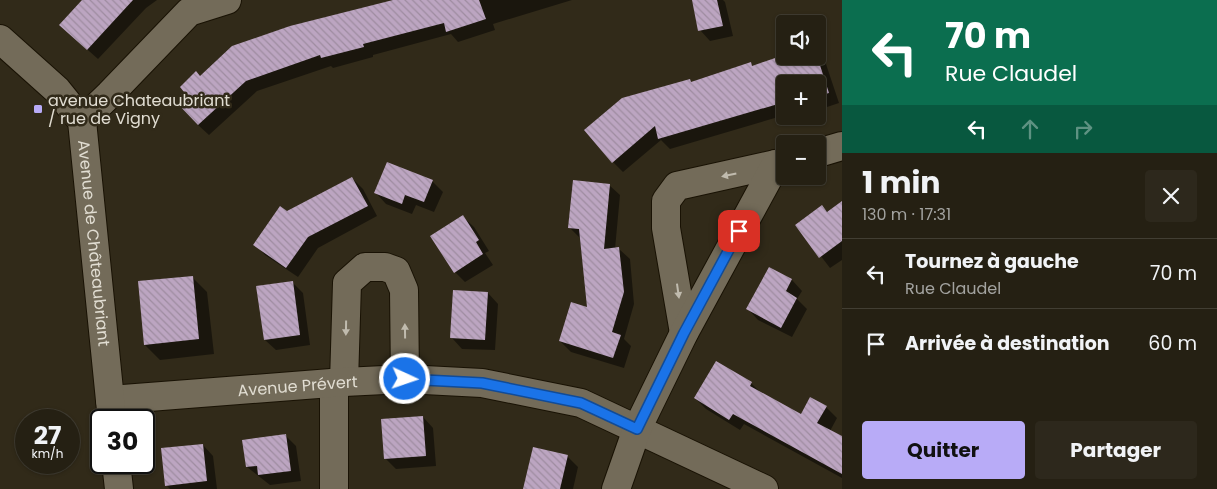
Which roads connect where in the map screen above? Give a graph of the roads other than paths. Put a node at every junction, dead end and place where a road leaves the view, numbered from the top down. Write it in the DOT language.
graph roads {
  1 [pos="227,0"];
  2 [pos="0,39"];
  3 [pos="82,121"];
  4 [pos="842,146"];
  5 [pos="826,150"];
  6 [pos="776,164"];
  7 [pos="776,172"];
  8 [pos="684,333"];
  9 [pos="405,379"];
  10 [pos="339,382"];
  11 [pos="111,409"];
  12 [pos="119,409"];
  13 [pos="637,429"];
  14 [pos="117,474"];
  15 [pos="119,489"];
  16 [pos="334,489"];
  17 [pos="616,489"];
  18 [pos="764,489"];
  1 -- 3 [label="street"];
  2 -- 3 [label="street, Avenue de Châteaubriant"];
  3 -- 11 [label="street, Avenue de Châteaubriant"];
  4 -- 5 [label="street"];
  6 -- 8 [label="street, one-way"];
  7 -- 8 [label="street"];
  8 -- 13 [label="street"];
  9 -- 10 [label="street, Avenue Prévert"];
  9 -- 10 [label="street, one-way"];
  9 -- 13 [label="street, Avenue Prévert"];
  10 -- 12 [label="street, Avenue Prévert"];
  10 -- 16 [label="street"];
  13 -- 17 [label="street"];
  13 -- 18 [label="street, Avenue Prévert"];
  14 -- 15 [label="street"];
}
